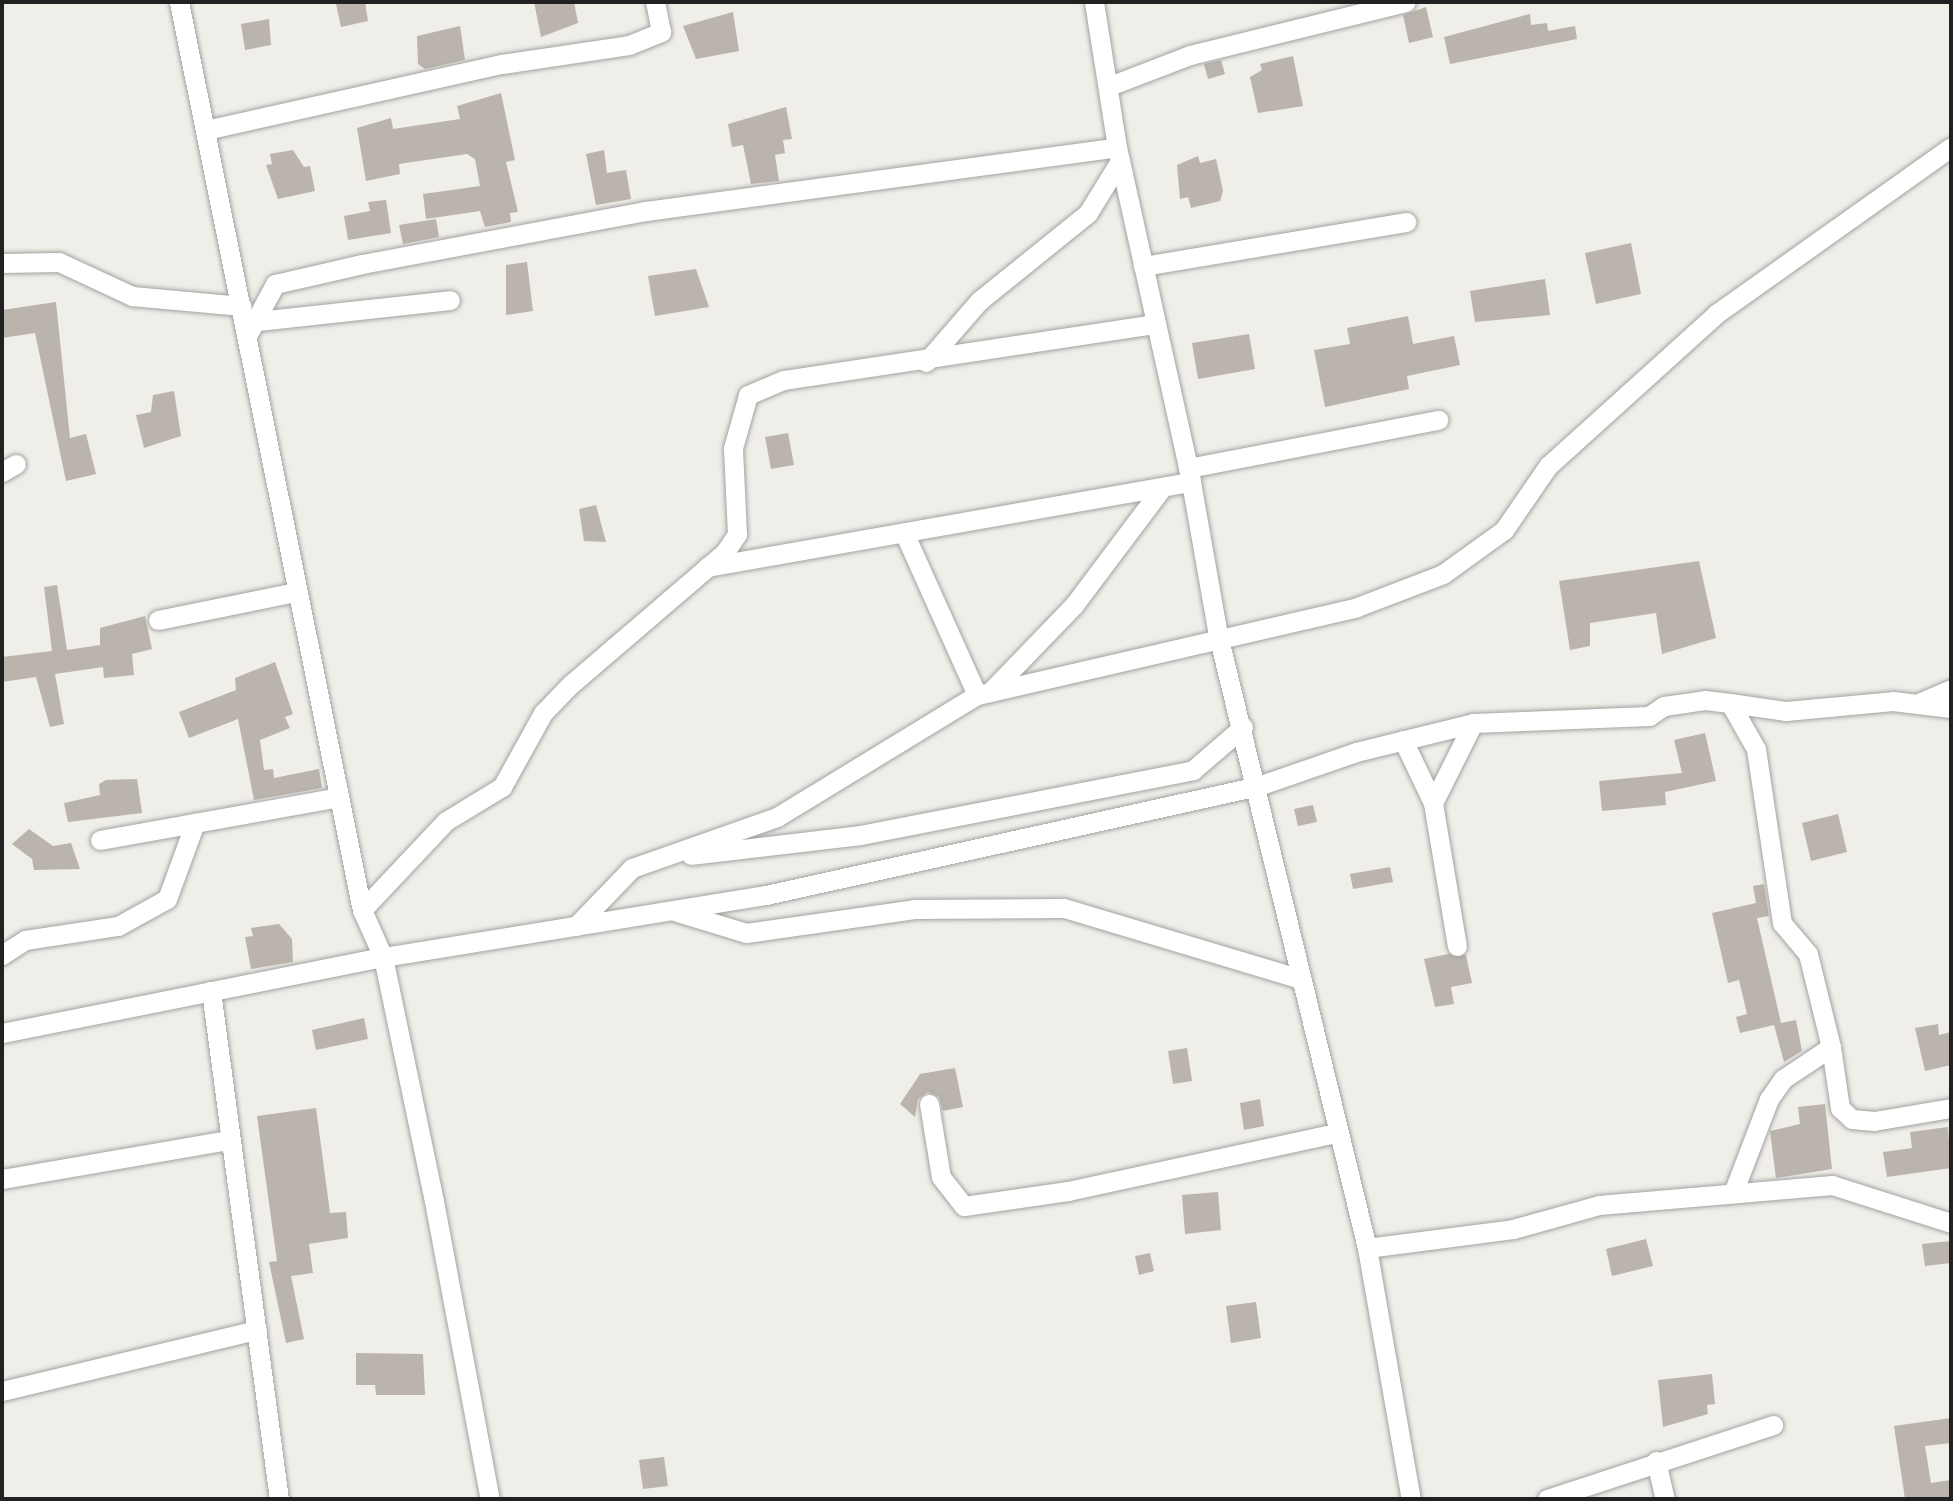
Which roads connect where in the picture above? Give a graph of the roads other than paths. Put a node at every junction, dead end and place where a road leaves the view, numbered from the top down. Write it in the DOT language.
graph roads {
  1 [pos="179,2"];
  2 [pos="656,2"];
  3 [pos="1094,2"];
  4 [pos="1406,2"];
  5 [pos="1112,85"];
  6 [pos="206,130"];
  7 [pos="1951,146"];
  8 [pos="1118,154"];
  9 [pos="1406,222"];
  10 [pos="2,263"];
  11 [pos="1143,266"];
  12 [pos="450,300"];
  13 [pos="242,306"];
  14 [pos="1156,324"];
  15 [pos="253,327"];
  16 [pos="926,362"];
  17 [pos="1438,420"];
  18 [pos="1190,475"];
  19 [pos="1161,489"];
  20 [pos="905,535"];
  21 [pos="706,567"];
  22 [pos="296,592"];
  23 [pos="158,621"];
  24 [pos="1218,635"];
  25 [pos="1951,689"];
  26 [pos="983,694"];
  27 [pos="1920,702"];
  28 [pos="1730,703"];
  29 [pos="1951,708"];
  30 [pos="1473,723"];
  31 [pos="1243,727"];
  32 [pos="1404,740"];
  33 [pos="1258,786"];
  34 [pos="340,797"];
  35 [pos="1433,803"];
  36 [pos="195,823"];
  37 [pos="100,840"];
  38 [pos="656,860"];
  39 [pos="673,910"];
  40 [pos="362,911"];
  41 [pos="576,926"];
  42 [pos="1457,946"];
  43 [pos="2,955"];
  44 [pos="383,957"];
  45 [pos="1301,979"];
  46 [pos="211,991"];
  47 [pos="2,1033"];
  48 [pos="1830,1047"];
  49 [pos="929,1104"];
  50 [pos="1951,1108"];
  51 [pos="1336,1133"];
  52 [pos="227,1140"];
  53 [pos="2,1179"];
  54 [pos="1734,1193"];
  55 [pos="1951,1223"];
  56 [pos="1367,1248"];
  57 [pos="257,1330"];
  58 [pos="2,1391"];
  59 [pos="1773,1425"];
  60 [pos="1656,1461"];
  61 [pos="279,1499"];
  62 [pos="490,1499"];
  63 [pos="1411,1499"];
  64 [pos="1547,1499"];
  65 [pos="1665,1499"];
  1 -- 6 [label="street"];
  2 -- 6 [label="street"];
  3 -- 5 [label="street"];
  4 -- 5 [label="street"];
  5 -- 8 [label="street"];
  6 -- 13 [label="street"];
  7 -- 24 [label="street"];
  8 -- 11 [label="street"];
  8 -- 15 [label="street"];
  8 -- 16 [label="street"];
  9 -- 11 [label="street"];
  10 -- 13 [label="street"];
  11 -- 14 [label="street"];
  12 -- 15 [label="street"];
  13 -- 15 [label="street"];
  14 -- 16 [label="street"];
  14 -- 18 [label="street"];
  15 -- 22 [label="street"];
  16 -- 21 [label="street"];
  17 -- 18 [label="street"];
  18 -- 19 [label="street"];
  18 -- 24 [label="street"];
  19 -- 20 [label="street"];
  19 -- 26 [label="street"];
  20 -- 21 [label="street"];
  20 -- 26 [label="street"];
  21 -- 40 [label="street"];
  22 -- 23 [label="street"];
  22 -- 34 [label="street"];
  24 -- 26 [label="street"];
  24 -- 31 [label="street"];
  25 -- 27 [label="street"];
  26 -- 38 [label="street"];
  27 -- 28 [label="street"];
  27 -- 29 [label="street"];
  28 -- 30 [label="street"];
  28 -- 48 [label="street"];
  30 -- 32 [label="street"];
  30 -- 35 [label="street"];
  31 -- 33 [label="street"];
  31 -- 38 [label="street"];
  32 -- 33 [label="street"];
  32 -- 35 [label="street"];
  33 -- 39 [label="street"];
  33 -- 45 [label="street"];
  34 -- 36 [label="street"];
  34 -- 40 [label="street"];
  35 -- 42 [label="street"];
  36 -- 37 [label="street"];
  36 -- 43 [label="street"];
  38 -- 41 [label="street"];
  39 -- 41 [label="street"];
  39 -- 45 [label="street"];
  40 -- 44 [label="street"];
  41 -- 44 [label="street"];
  44 -- 46 [label="street"];
  44 -- 62 [label="street"];
  45 -- 51 [label="street"];
  46 -- 47 [label="street"];
  46 -- 52 [label="street"];
  48 -- 50 [label="street"];
  48 -- 54 [label="street"];
  49 -- 51 [label="street"];
  51 -- 56 [label="street"];
  52 -- 53 [label="street"];
  52 -- 57 [label="street"];
  54 -- 55 [label="street"];
  54 -- 56 [label="street"];
  56 -- 63 [label="street"];
  57 -- 58 [label="street"];
  57 -- 61 [label="street"];
  59 -- 60 [label="street"];
  60 -- 64 [label="street"];
  60 -- 65 [label="street"];
}
